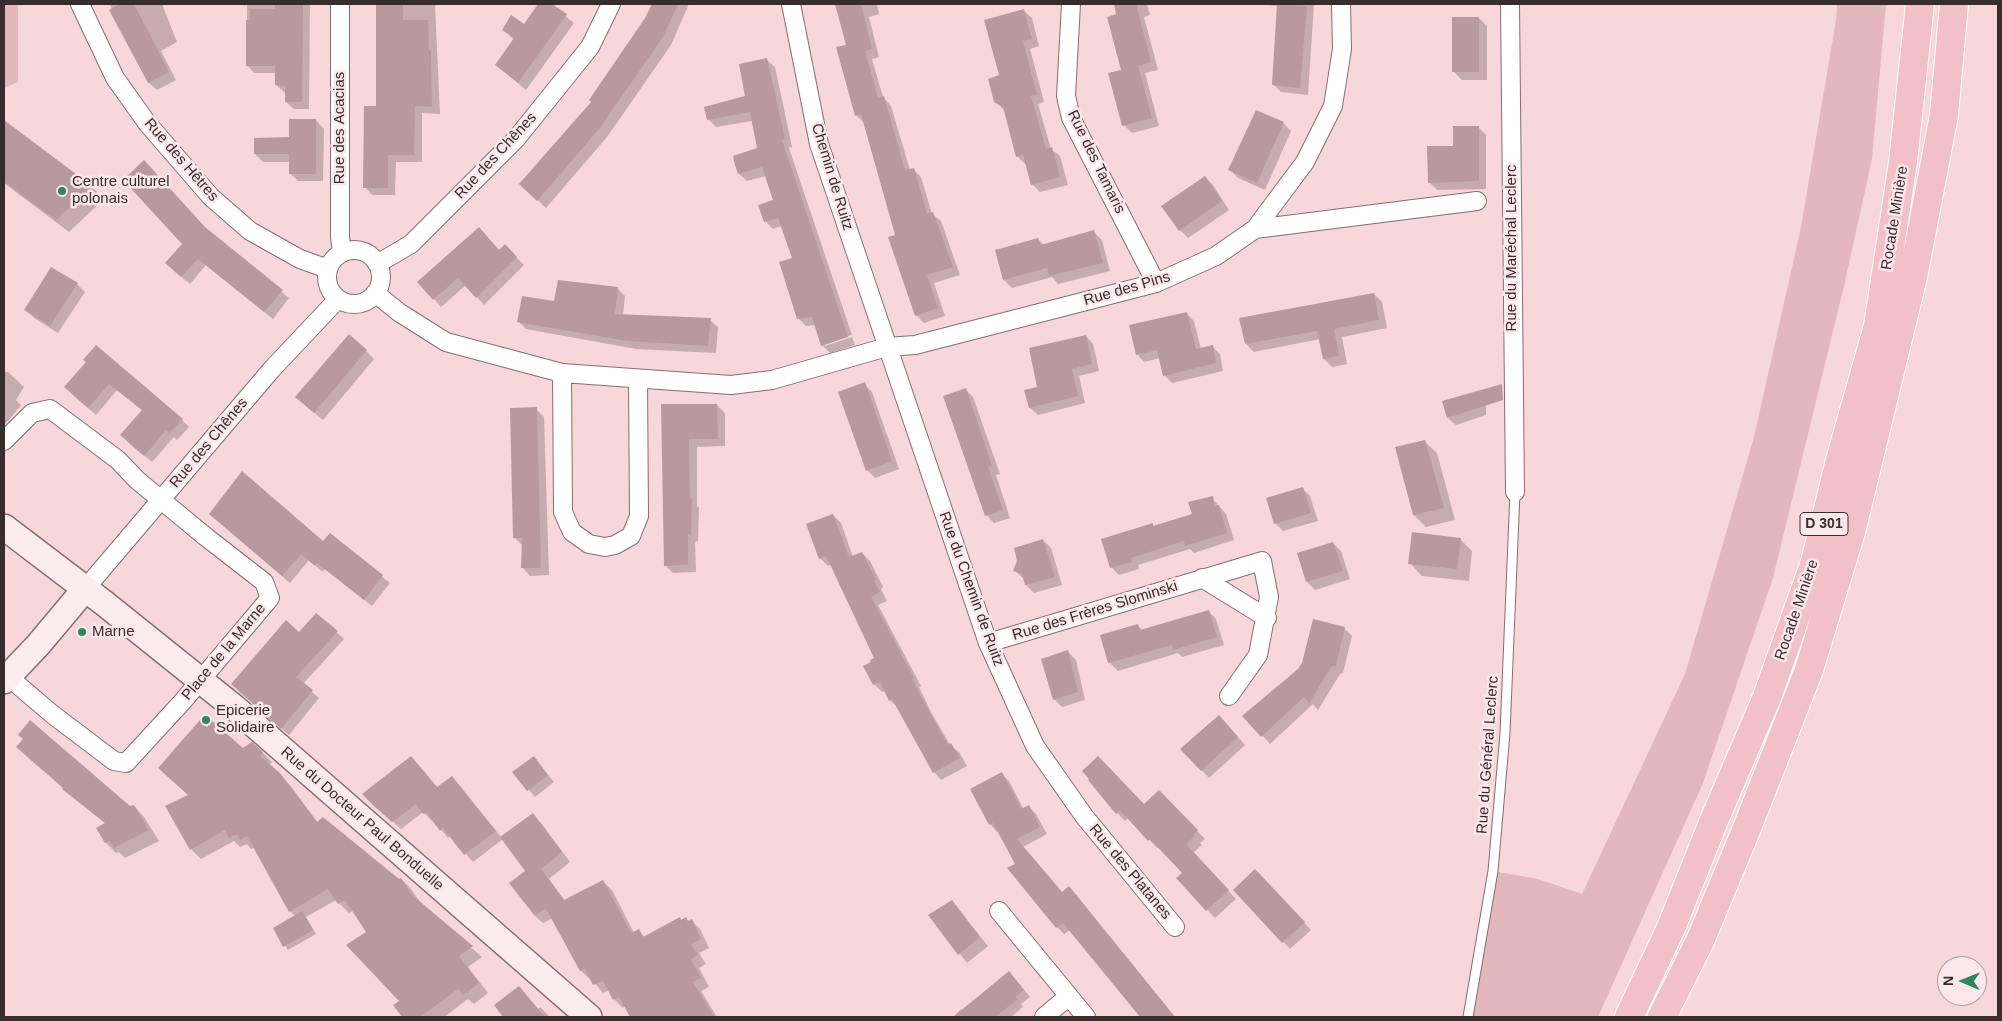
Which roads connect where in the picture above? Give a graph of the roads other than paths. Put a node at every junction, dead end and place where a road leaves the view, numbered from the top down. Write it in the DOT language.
graph roads {
  1 [pos="80,4"];
  2 [pos="340,4"];
  3 [pos="611,4"];
  4 [pos="791,4"];
  5 [pos="1071,4"];
  6 [pos="1341,4"];
  7 [pos="1510,4"];
  8 [pos="1920,4"];
  9 [pos="1954,4"];
  10 [pos="1477,201"];
  11 [pos="1255,229"];
  12 [pos="342,253"];
  13 [pos="377,264"];
  14 [pos="328,269"];
  15 [pos="1156,284"];
  16 [pos="375,293"];
  17 [pos="338,299"];
  18 [pos="887,347"];
  19 [pos="562,372"];
  20 [pos="638,379"];
  21 [pos="4,441"];
  22 [pos="1514,492"];
  23 [pos="161,500"];
  24 [pos="4,527"];
  25 [pos="1202,578"];
  26 [pos="85,589"];
  27 [pos="1266,618"];
  28 [pos="988,643"];
  29 [pos="5,677"];
  30 [pos="201,680"];
  31 [pos="1229,696"];
  32 [pos="1084,816"];
  33 [pos="999,911"];
  34 [pos="1175,927"];
  35 [pos="1070,996"];
  36 [pos="589,1017"];
  37 [pos="1044,1017"];
  38 [pos="1086,1017"];
  39 [pos="1468,1017"];
  40 [pos="1629,1017"];
  41 [pos="1662,1017"];
  1 -- 14 [label="street, Rue des Hêtres"];
  2 -- 12 [label="street, Rue des Acacias"];
  3 -- 13 [label="street, Rue des Chênes"];
  4 -- 18 [label="street, Chemin de Ruitz"];
  5 -- 15 [label="street, Rue des Tamaris"];
  6 -- 11 [label="street"];
  7 -- 22 [label="street, Rue du Maréchal Leclerc"];
  8 -- 40 [label="highway, Rocade Minière / D 301"];
  9 -- 41 [label="highway, Rocade Minière / D 301"];
  10 -- 11 [label="street, Rue des Pins"];
  11 -- 15 [label="street, Rue des Pins"];
  12 -- 13 [label="street"];
  12 -- 14 [label="street"];
  13 -- 16 [label="street"];
  14 -- 17 [label="street"];
  15 -- 18 [label="street, Rue des Pins"];
  16 -- 17 [label="street"];
  16 -- 19 [label="street, Rue des Pins"];
  17 -- 23 [label="street, Rue des Chênes"];
  18 -- 20 [label="street, Rue des Pins"];
  18 -- 28 [label="street, Rue du Chemin de Ruitz"];
  19 -- 20 [label="street, Rue des Pins"];
  19 -- 20 [label="street"];
  21 -- 23 [label="street, Place de la Marne"];
  22 -- 39 [label="lane, Rue du Général Leclerc"];
  23 -- 26 [label="street, Rue des Chênes"];
  23 -- 30 [label="street, Place de la Marne"];
  24 -- 26 [label="street, Rue du Docteur Paul Bonduelle"];
  25 -- 27 [label="street"];
  25 -- 27 [label="street, Rue des Frères Slominski"];
  25 -- 28 [label="street, Rue des Frères Slominski"];
  26 -- 29 [label="street"];
  26 -- 30 [label="street, Rue du Docteur Paul Bonduelle"];
  27 -- 31 [label="street, Rue des Frères Slominski"];
  28 -- 32 [label="street, Rue du Chemin de Ruitz"];
  29 -- 30 [label="street, Place de la Marne"];
  30 -- 36 [label="street, Rue du Docteur Paul Bonduelle"];
  32 -- 34 [label="street, Rue des Platanes"];
  33 -- 35 [label="street"];
  35 -- 37 [label="street"];
  35 -- 38 [label="street"];
}
